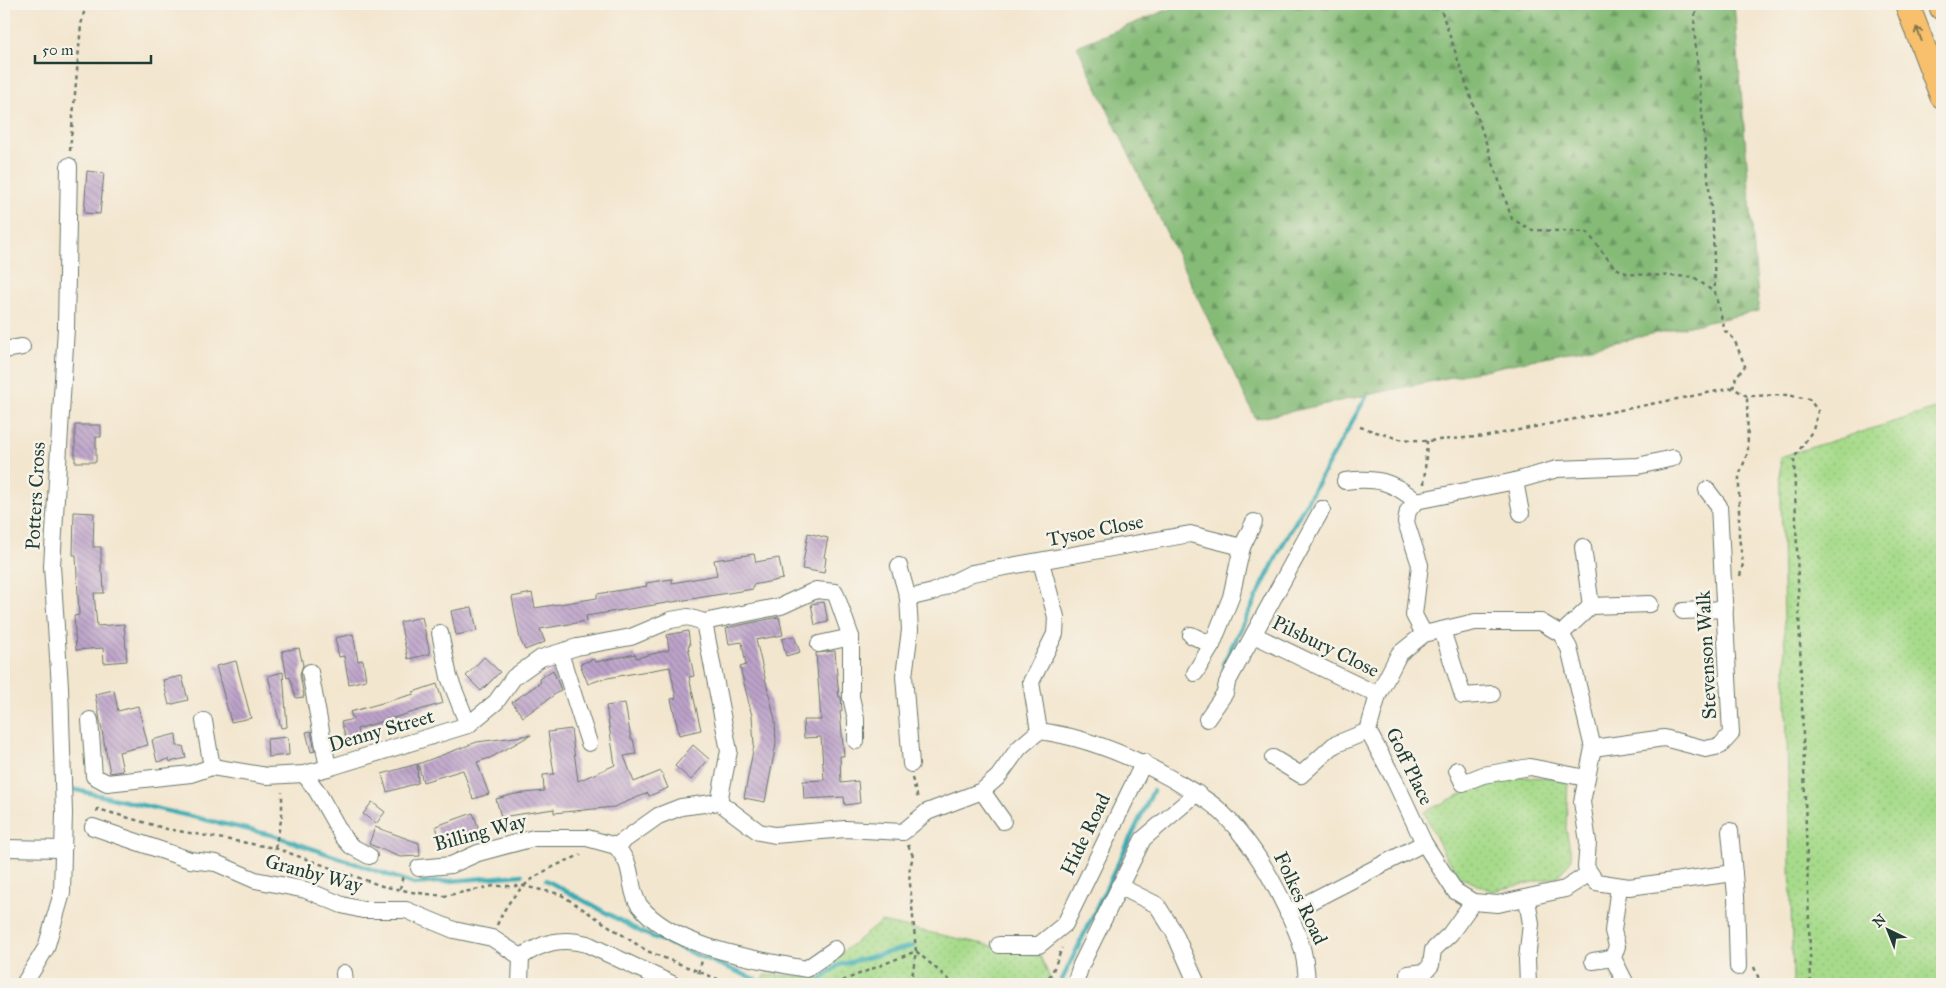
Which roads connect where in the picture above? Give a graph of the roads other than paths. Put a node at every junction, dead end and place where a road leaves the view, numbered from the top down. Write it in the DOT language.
graph roads {
  1 [pos="1906,4"];
  2 [pos="1940,4"];
  3 [pos="1942,8"];
  4 [pos="1942,96"];
  5 [pos="69,166"];
  6 [pos="22,346"];
  7 [pos="4,350"];
  8 [pos="1673,458"];
  9 [pos="1515,481"];
  10 [pos="1345,482"];
  11 [pos="1707,490"];
  12 [pos="1419,500"];
  13 [pos="1322,510"];
  14 [pos="1520,513"];
  15 [pos="1254,522"];
  16 [pos="1242,547"];
  17 [pos="1583,547"];
  18 [pos="1041,562"];
  19 [pos="899,566"];
  20 [pos="908,598"];
  21 [pos="1650,604"];
  22 [pos="1592,606"];
  23 [pos="1725,609"];
  24 [pos="1683,611"];
  25 [pos="704,622"];
  26 [pos="1442,630"];
  27 [pos="440,633"];
  28 [pos="1424,634"];
  29 [pos="1561,634"];
  30 [pos="1191,635"];
  31 [pos="1254,635"];
  32 [pos="851,637"];
  33 [pos="819,644"];
  34 [pos="1212,645"];
  35 [pos="560,653"];
  36 [pos="310,672"];
  37 [pos="1195,673"];
  38 [pos="1492,694"];
  39 [pos="1378,695"];
  40 [pos="1207,719"];
  41 [pos="90,720"];
  42 [pos="204,721"];
  43 [pos="468,726"];
  44 [pos="1039,731"];
  45 [pos="1368,731"];
  46 [pos="856,741"];
  47 [pos="589,743"];
  48 [pos="1593,748"];
  49 [pos="1273,758"];
  50 [pos="1144,762"];
  51 [pos="910,764"];
  52 [pos="212,767"];
  53 [pos="328,768"];
  54 [pos="1457,770"];
  55 [pos="304,774"];
  56 [pos="1586,778"];
  57 [pos="982,791"];
  58 [pos="1197,793"];
  59 [pos="719,802"];
  60 [pos="1003,821"];
  61 [pos="93,827"];
  62 [pos="1730,831"];
  63 [pos="1424,843"];
  64 [pos="611,845"];
  65 [pos="4,848"];
  66 [pos="62,849"];
  67 [pos="369,856"];
  68 [pos="419,868"];
  69 [pos="1590,873"];
  70 [pos="1734,873"];
  71 [pos="1119,886"];
  72 [pos="1619,886"];
  73 [pos="1527,899"];
  74 [pos="1473,902"];
  75 [pos="1288,912"];
  76 [pos="999,945"];
  77 [pos="835,949"];
  78 [pos="521,957"];
  79 [pos="1612,958"];
  80 [pos="1594,961"];
  81 [pos="1738,966"];
  82 [pos="1408,974"];
  83 [pos="1625,982"];
  84 [pos="24,984"];
  85 [pos="520,984"];
  86 [pos="672,984"];
  87 [pos="1075,984"];
  88 [pos="1197,984"];
  89 [pos="1307,984"];
  90 [pos="1528,984"];
  4 -- 1 [label="highway, one-way"];
  2 -- 3 [label="highway"];
  5 -- 66 [label="street, Potters Cross"];
  6 -- 7 [label="street"];
  8 -- 9 [label="street"];
  9 -- 12 [label="street"];
  9 -- 14 [label="street"];
  10 -- 12 [label="street"];
  11 -- 23 [label="street, Stevenson Walk"];
  12 -- 28 [label="street"];
  13 -- 31 [label="street, Pilsbury Close"];
  15 -- 16 [label="street"];
  16 -- 18 [label="street, Tysoe Close"];
  16 -- 34 [label="street"];
  17 -- 22 [label="street"];
  18 -- 20 [label="street"];
  18 -- 44 [label="street, Tysoe Close"];
  19 -- 20 [label="street"];
  20 -- 51 [label="street"];
  21 -- 22 [label="street"];
  22 -- 29 [label="street"];
  23 -- 24 [label="street"];
  23 -- 48 [label="street, Stevenson Walk"];
  25 -- 32 [label="street"];
  25 -- 35 [label="street, Denny Street"];
  25 -- 59 [label="street"];
  26 -- 28 [label="street"];
  26 -- 29 [label="street"];
  26 -- 38 [label="street"];
  27 -- 43 [label="street"];
  28 -- 39 [label="street, Goff Place"];
  29 -- 48 [label="street"];
  30 -- 34 [label="street"];
  31 -- 39 [label="street, Pilsbury Close"];
  31 -- 40 [label="street, Pilsbury Close"];
  32 -- 33 [label="street"];
  32 -- 46 [label="street"];
  34 -- 37 [label="street"];
  35 -- 43 [label="street, Denny Street"];
  35 -- 47 [label="street"];
  36 -- 53 [label="street"];
  39 -- 45 [label="street, Goff Place"];
  41 -- 52 [label="street, Denny Street"];
  42 -- 52 [label="street"];
  43 -- 53 [label="street, Denny Street"];
  44 -- 50 [label="street, Folkes Road"];
  44 -- 57 [label="street"];
  45 -- 49 [label="street"];
  45 -- 63 [label="street, Goff Place"];
  48 -- 56 [label="street"];
  50 -- 58 [label="street, Folkes Road"];
  50 -- 76 [label="street, Hide Road"];
  52 -- 55 [label="street, Denny Street"];
  53 -- 55 [label="street, Denny Street"];
  54 -- 56 [label="street"];
  55 -- 67 [label="street"];
  56 -- 69 [label="street"];
  57 -- 59 [label="street"];
  57 -- 60 [label="street"];
  58 -- 71 [label="street"];
  58 -- 75 [label="street, Folkes Road"];
  59 -- 64 [label="street"];
  61 -- 78 [label="street, Granby Way"];
  62 -- 70 [label="street"];
  63 -- 74 [label="street, Goff Place"];
  63 -- 75 [label="street"];
  64 -- 68 [label="street, Billing Way"];
  64 -- 77 [label="street"];
  65 -- 66 [label="street"];
  66 -- 84 [label="street, Potters Cross"];
  69 -- 72 [label="street"];
  69 -- 73 [label="street"];
  70 -- 72 [label="street"];
  70 -- 81 [label="street"];
  71 -- 87 [label="street"];
  71 -- 88 [label="street"];
  72 -- 79 [label="street"];
  73 -- 74 [label="street"];
  73 -- 90 [label="street"];
  74 -- 82 [label="street"];
  75 -- 89 [label="street, Folkes Road"];
  78 -- 85 [label="street"];
  78 -- 86 [label="street"];
  79 -- 80 [label="street"];
  79 -- 83 [label="street"];
}
